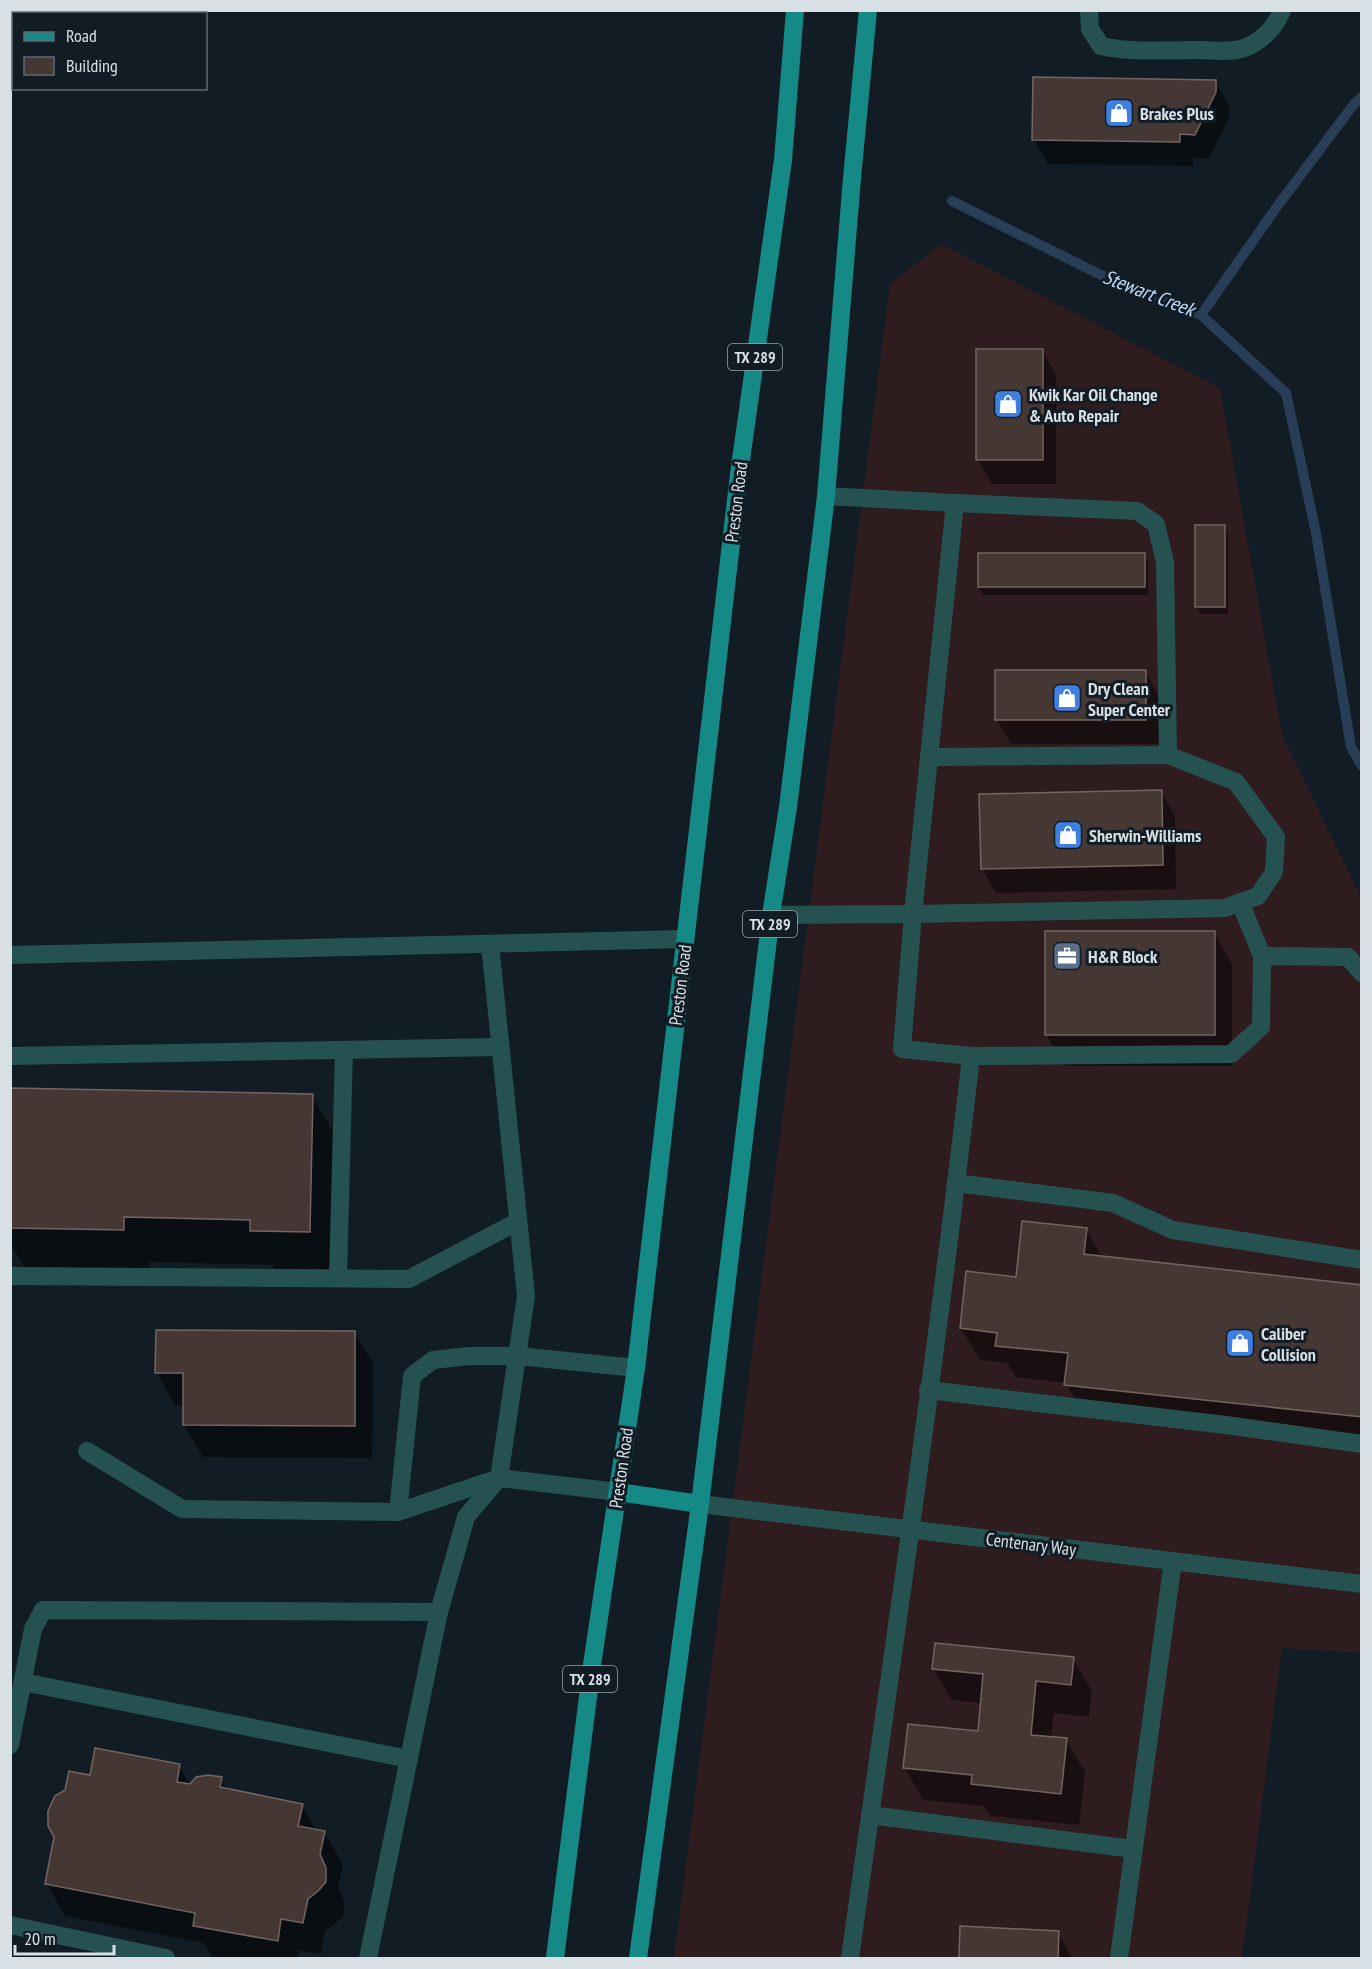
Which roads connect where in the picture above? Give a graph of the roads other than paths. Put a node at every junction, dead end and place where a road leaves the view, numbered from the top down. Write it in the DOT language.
graph roads {
  1 [pos="795,10"];
  2 [pos="868,10"];
  3 [pos="1089,10"];
  4 [pos="1282,10"];
  5 [pos="826,496"];
  6 [pos="955,503"];
  7 [pos="1168,755"];
  8 [pos="929,757"];
  9 [pos="1240,902"];
  10 [pos="913,914"];
  11 [pos="771,915"];
  12 [pos="685,939"];
  13 [pos="490,944"];
  14 [pos="10,955"];
  15 [pos="1262,956"];
  16 [pos="1362,973"];
  17 [pos="500,1047"];
  18 [pos="344,1050"];
  19 [pos="10,1056"];
  20 [pos="971,1056"];
  21 [pos="956,1183"];
  22 [pos="518,1222"];
  23 [pos="1362,1260"];
  24 [pos="10,1276"];
  25 [pos="338,1278"];
  26 [pos="518,1356"];
  27 [pos="636,1368"];
  28 [pos="928,1390"];
  29 [pos="1362,1444"];
  30 [pos="87,1450"];
  31 [pos="500,1478"];
  32 [pos="618,1492"];
  33 [pos="700,1504"];
  34 [pos="398,1512"];
  35 [pos="911,1530"];
  36 [pos="1173,1561"];
  37 [pos="1362,1584"];
  38 [pos="439,1612"];
  39 [pos="23,1683"];
  40 [pos="10,1745"];
  41 [pos="409,1759"];
  42 [pos="870,1815"];
  43 [pos="1133,1849"];
  44 [pos="10,1925"];
  45 [pos="166,1959"];
  46 [pos="368,1959"];
  47 [pos="555,1959"];
  48 [pos="638,1959"];
  49 [pos="850,1959"];
  50 [pos="1119,1959"];
  1 -- 12 [label="main road, Preston Road / TX 289"];
  2 -- 5 [label="main road, TX 289"];
  3 -- 4 [label="street"];
  5 -- 6 [label="street"];
  5 -- 11 [label="main road, TX 289"];
  6 -- 7 [label="street"];
  6 -- 8 [label="street"];
  7 -- 8 [label="street"];
  7 -- 9 [label="street"];
  8 -- 10 [label="street"];
  9 -- 10 [label="street"];
  9 -- 15 [label="street"];
  10 -- 11 [label="street"];
  10 -- 20 [label="street"];
  11 -- 33 [label="main road, TX 289"];
  12 -- 13 [label="street"];
  12 -- 27 [label="main road, Preston Road / TX 289"];
  13 -- 14 [label="street"];
  13 -- 17 [label="street"];
  15 -- 16 [label="street"];
  15 -- 20 [label="street"];
  17 -- 18 [label="street"];
  17 -- 22 [label="street"];
  18 -- 19 [label="street"];
  18 -- 25 [label="street"];
  20 -- 21 [label="street"];
  21 -- 23 [label="street"];
  21 -- 28 [label="street"];
  22 -- 25 [label="street"];
  22 -- 26 [label="street"];
  24 -- 25 [label="street"];
  26 -- 27 [label="street"];
  26 -- 31 [label="street"];
  26 -- 34 [label="street"];
  27 -- 32 [label="main road, Preston Road / TX 289"];
  28 -- 29 [label="street"];
  28 -- 35 [label="street"];
  30 -- 34 [label="street"];
  31 -- 32 [label="street"];
  31 -- 34 [label="street"];
  31 -- 38 [label="street"];
  32 -- 33 [label="main road"];
  32 -- 47 [label="main road, Preston Road / TX 289"];
  33 -- 35 [label="street, Centenary Way"];
  33 -- 48 [label="main road, TX 289"];
  35 -- 36 [label="street, Centenary Way"];
  35 -- 42 [label="street"];
  36 -- 37 [label="street, Centenary Way"];
  36 -- 43 [label="street"];
  38 -- 39 [label="street"];
  38 -- 41 [label="street"];
  39 -- 40 [label="street"];
  39 -- 41 [label="street"];
  41 -- 46 [label="street"];
  42 -- 43 [label="street"];
  42 -- 49 [label="street"];
  43 -- 50 [label="street"];
  44 -- 45 [label="street"];
}
